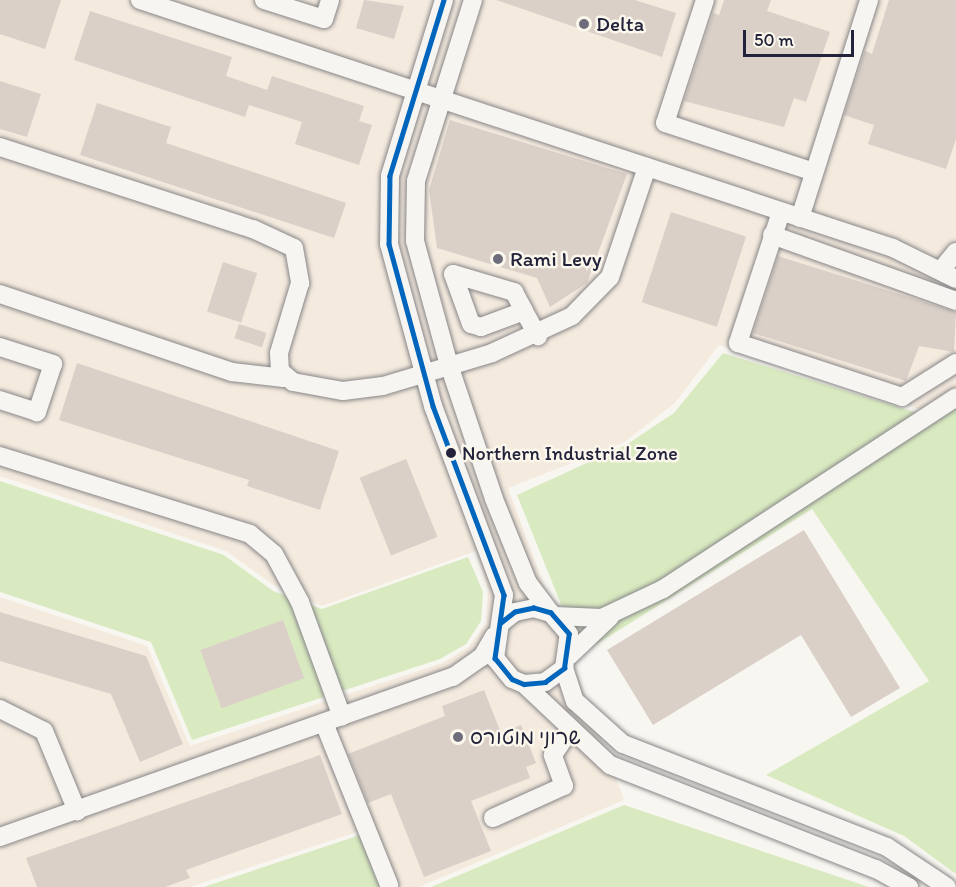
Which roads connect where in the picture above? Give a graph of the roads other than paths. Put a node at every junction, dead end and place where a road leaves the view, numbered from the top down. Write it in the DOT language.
graph roads {
  1 [pos="140,0"];
  2 [pos="264,0"];
  3 [pos="330,0"];
  4 [pos="444,0"];
  5 [pos="472,0"];
  6 [pos="705,0"];
  7 [pos="869,0"];
  8 [pos="415,91"];
  9 [pos="440,99"];
  10 [pos="0,147"];
  11 [pos="647,167"];
  12 [pos="814,172"];
  13 [pos="782,212"];
  14 [pos="800,218"];
  15 [pos="772,235"];
  16 [pos="956,252"];
  17 [pos="949,274"];
  18 [pos="0,294"];
  19 [pos="956,301"];
  20 [pos="524,311"];
  21 [pos="538,336"];
  22 [pos="0,347"];
  23 [pos="956,363"];
  24 [pos="449,365"];
  25 [pos="423,374"];
  26 [pos="284,378"];
  27 [pos="956,398"];
  28 [pos="0,400"];
  29 [pos="0,456"];
  30 [pos="616,612"];
  31 [pos="553,614"];
  32 [pos="498,629"];
  33 [pos="567,662"];
  34 [pos="453,677"];
  35 [pos="518,681"];
  36 [pos="0,709"];
  37 [pos="333,720"];
  38 [pos="569,731"];
  39 [pos="77,811"];
  40 [pos="493,818"];
  41 [pos="0,837"];
  42 [pos="389,885"];
  43 [pos="909,887"];
  44 [pos="947,887"];
  1 -- 8 [label="street"];
  2 -- 3 [label="street"];
  4 -- 8 [label="street"];
  5 -- 9 [label="street"];
  6 -- 12 [label="street"];
  7 -- 12 [label="street"];
  8 -- 9 [label="street"];
  8 -- 25 [label="street"];
  9 -- 11 [label="street"];
  9 -- 24 [label="street"];
  10 -- 26 [label="street"];
  11 -- 13 [label="street"];
  11 -- 21 [label="street"];
  12 -- 14 [label="street"];
  13 -- 14 [label="street"];
  13 -- 15 [label="street"];
  14 -- 17 [label="street"];
  15 -- 19 [label="street"];
  15 -- 23 [label="street"];
  16 -- 17 [label="street"];
  18 -- 26 [label="street"];
  20 -- 21 [label="street"];
  21 -- 24 [label="street"];
  22 -- 28 [label="street"];
  24 -- 25 [label="street"];
  24 -- 31 [label="street"];
  25 -- 26 [label="street"];
  25 -- 32 [label="street"];
  27 -- 30 [label="street"];
  29 -- 37 [label="street"];
  30 -- 31 [label="street"];
  30 -- 33 [label="street"];
  31 -- 32 [label="street"];
  31 -- 33 [label="street"];
  32 -- 34 [label="street"];
  32 -- 35 [label="street"];
  33 -- 35 [label="street"];
  33 -- 44 [label="street"];
  34 -- 35 [label="street"];
  34 -- 37 [label="street"];
  35 -- 38 [label="street"];
  36 -- 39 [label="street"];
  37 -- 39 [label="street"];
  37 -- 42 [label="street"];
  38 -- 40 [label="street"];
  38 -- 43 [label="street"];
  39 -- 41 [label="street"];
}
